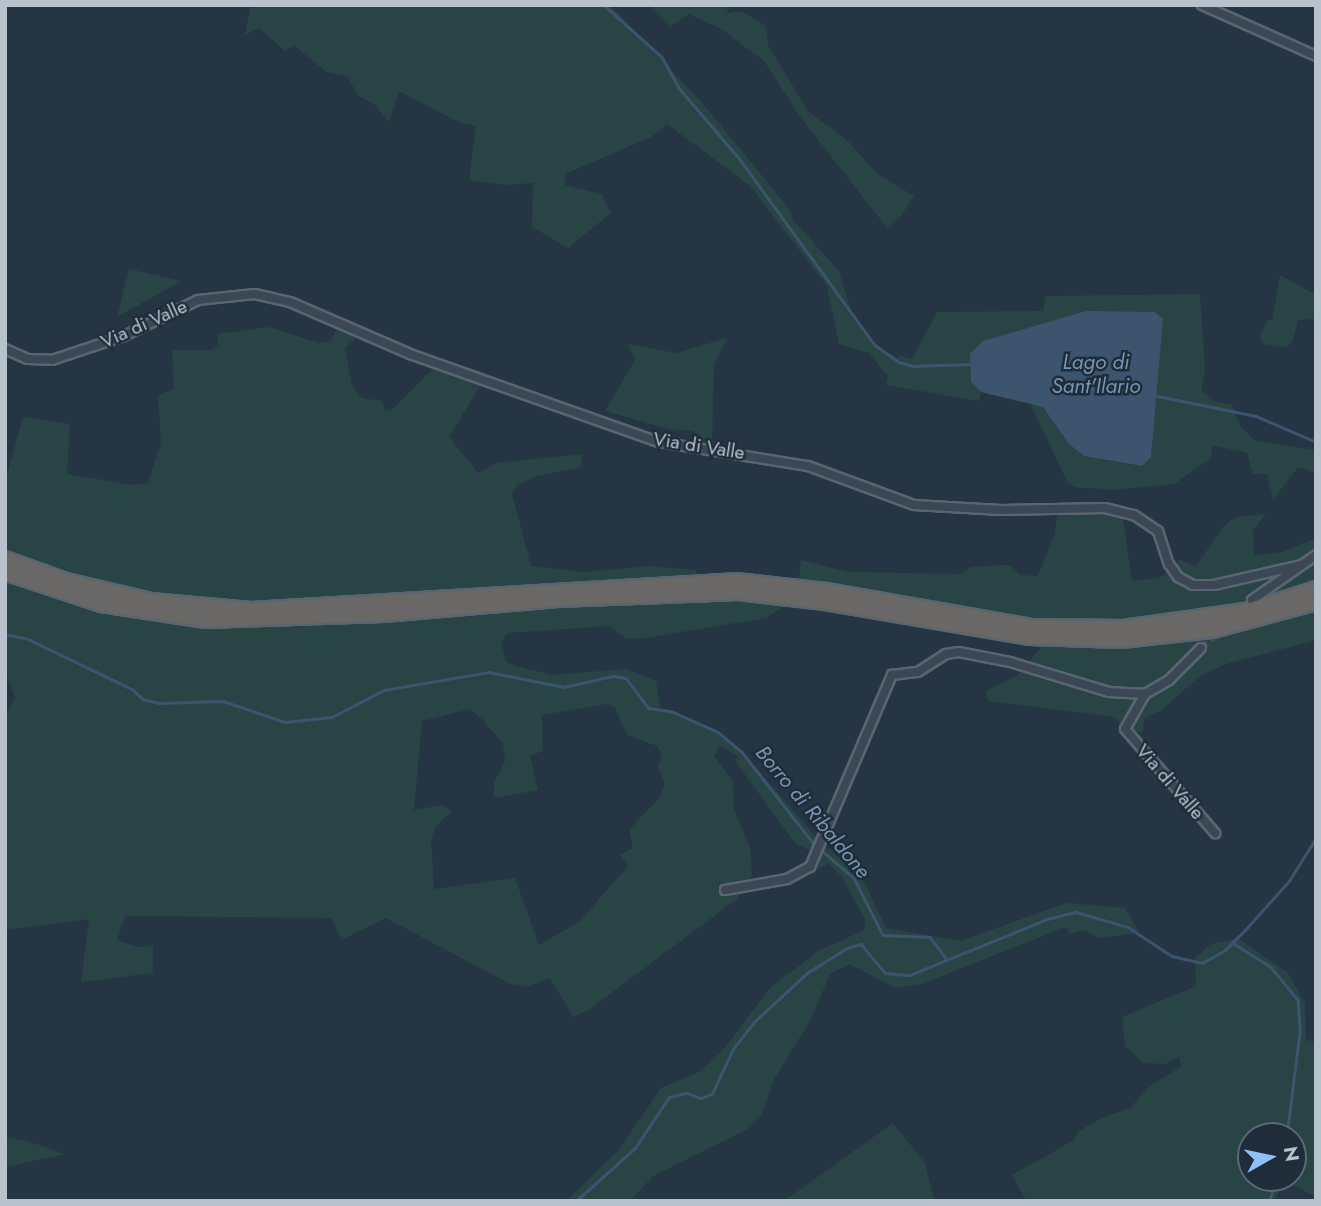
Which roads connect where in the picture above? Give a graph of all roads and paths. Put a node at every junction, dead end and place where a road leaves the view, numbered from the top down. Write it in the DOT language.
graph roads {
  1 [pos="1202,5"];
  2 [pos="1316,56"];
  3 [pos="5,349"];
  4 [pos="1316,555"];
  5 [pos="5,559"];
  6 [pos="1301,565"];
  7 [pos="5,572"];
  8 [pos="1316,589"];
  9 [pos="1252,600"];
  10 [pos="1316,602"];
  11 [pos="1201,648"];
  12 [pos="1145,694"];
  13 [pos="1215,833"];
  14 [pos="724,890"];
  1 -- 2 [label="street"];
  3 -- 6 [label="street, Via di Valle"];
  4 -- 6 [label="street"];
  5 -- 8 [label="highway"];
  6 -- 9 [label="street"];
  7 -- 10 [label="highway"];
  11 -- 12 [label="street, Via di Valle"];
  12 -- 13 [label="street, Via di Valle"];
  12 -- 14 [label="street"];
}
